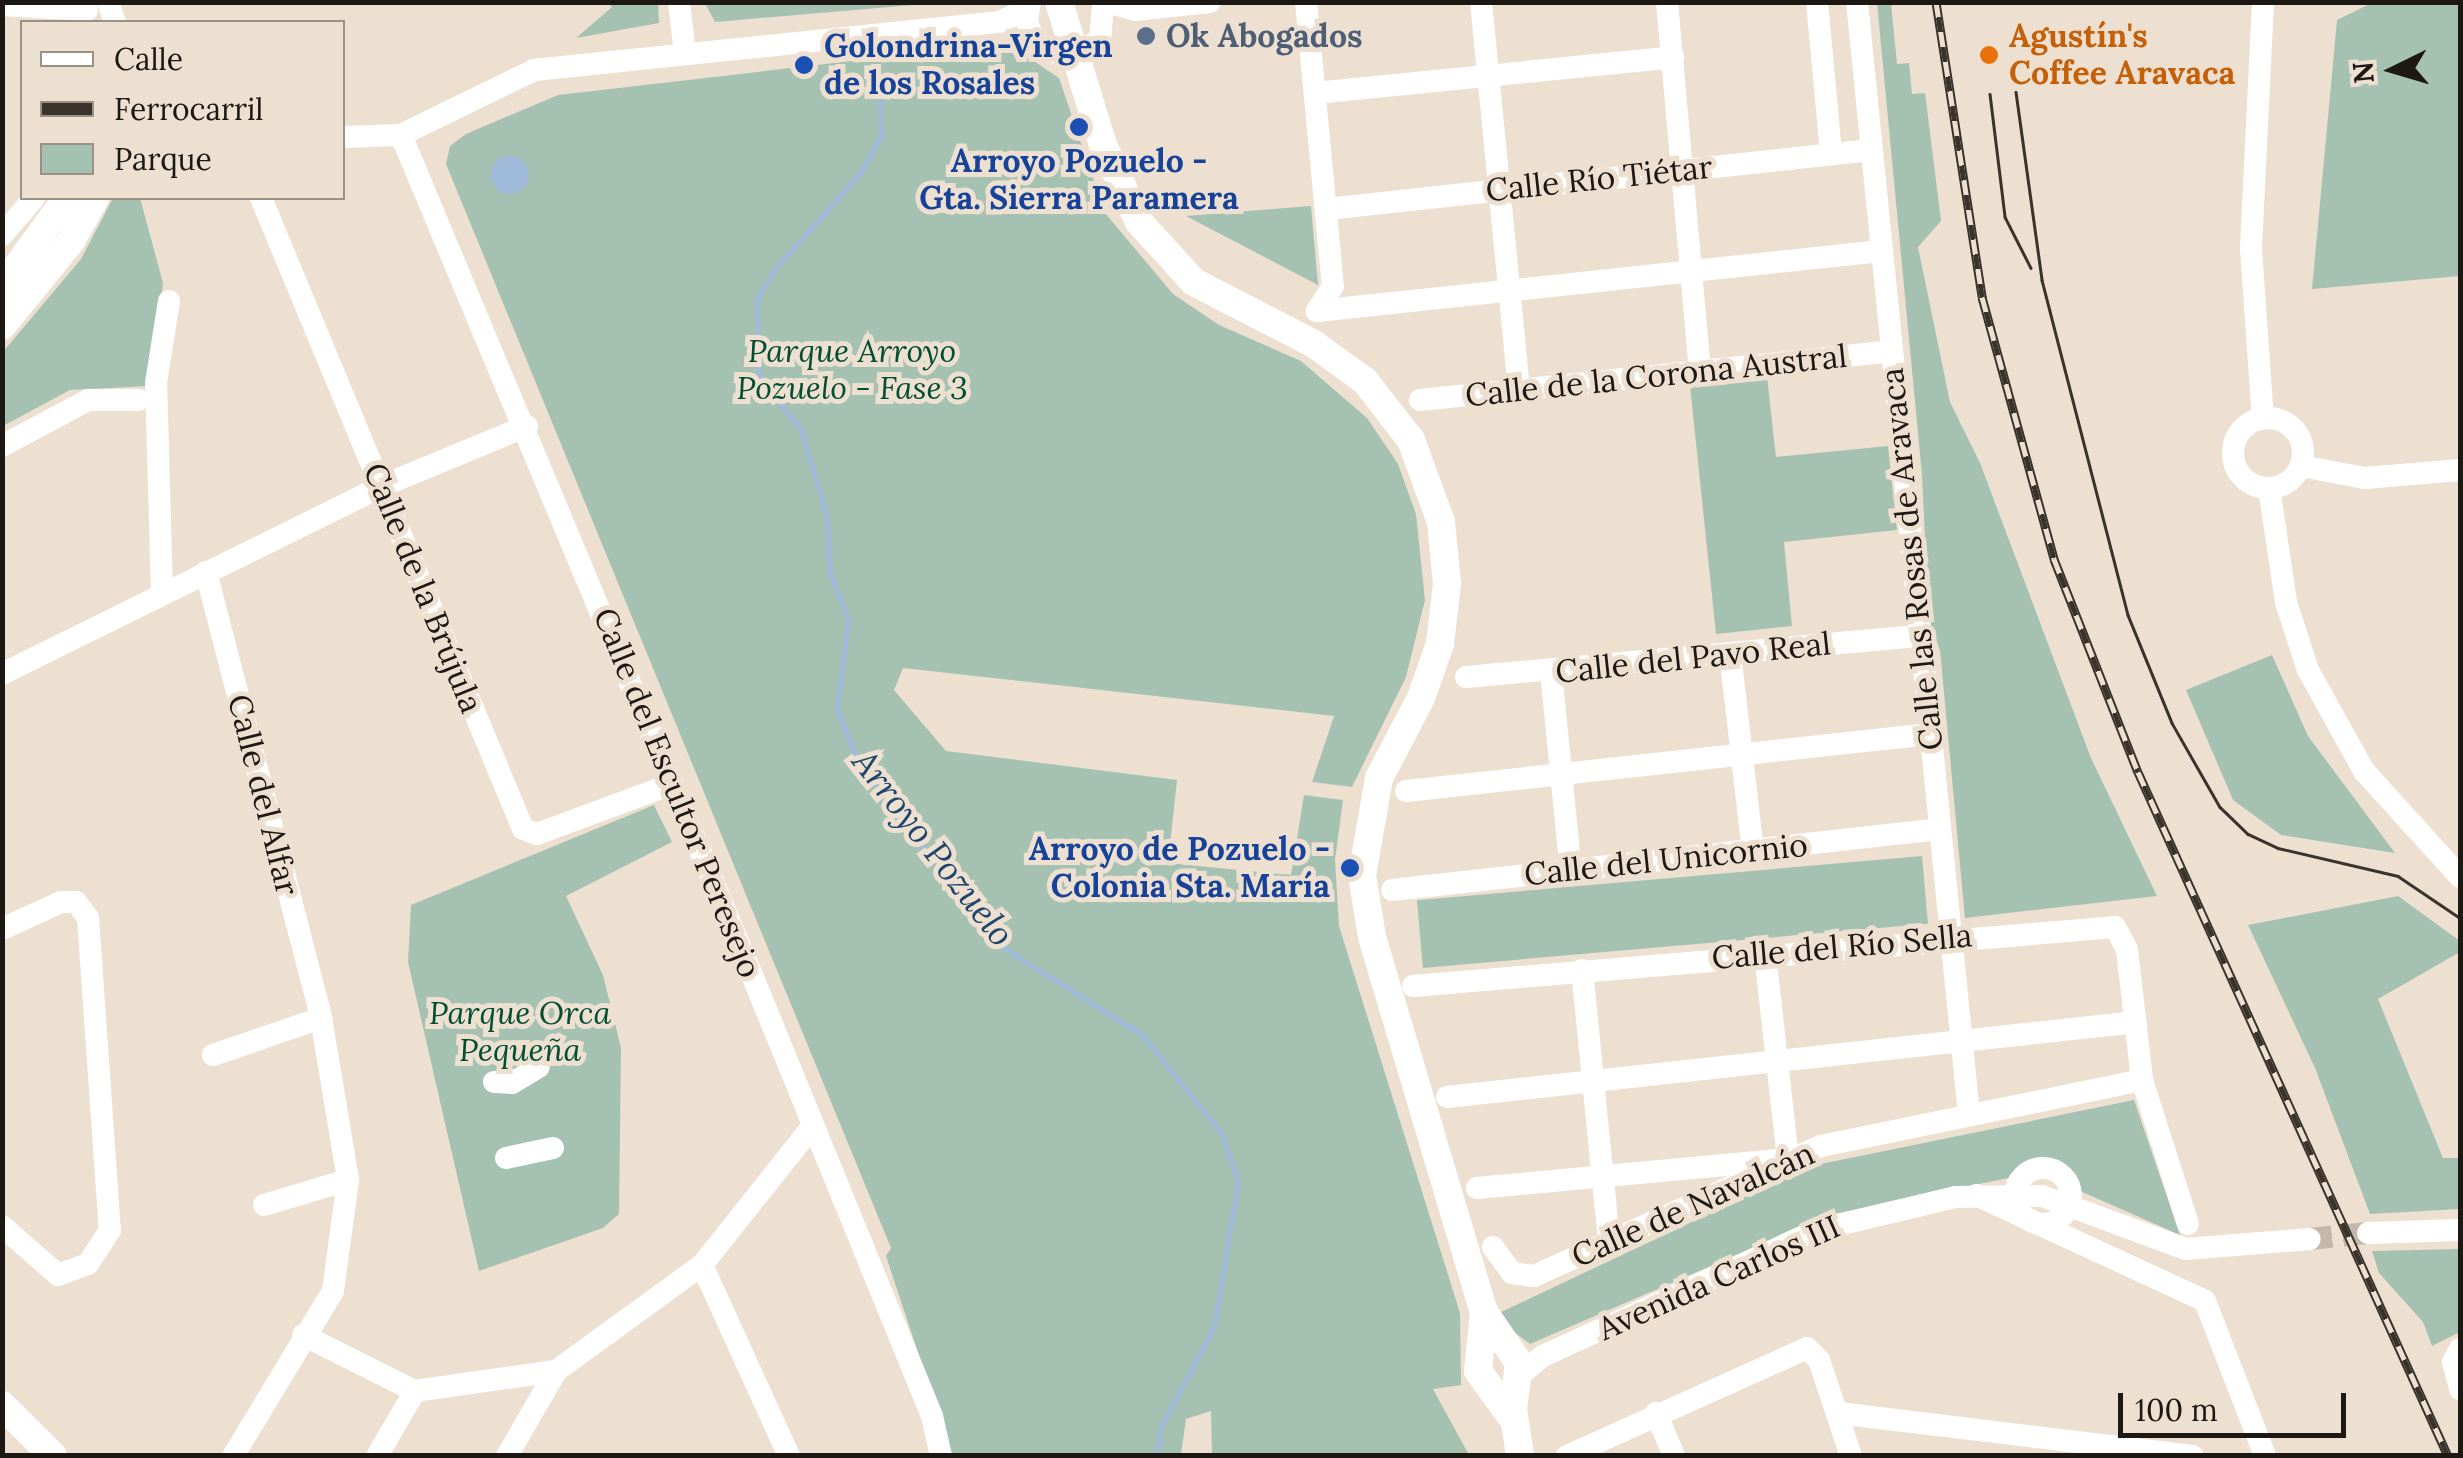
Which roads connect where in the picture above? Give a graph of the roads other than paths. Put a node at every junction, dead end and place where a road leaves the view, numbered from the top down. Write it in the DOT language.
graph roads {
  1 [pos="679,2"];
  2 [pos="1060,2"];
  3 [pos="1210,2"];
  4 [pos="1306,2"];
  5 [pos="1481,2"];
  6 [pos="1668,2"];
  7 [pos="1817,2"];
  8 [pos="1857,2"];
  9 [pos="2262,2"];
  10 [pos="2,5"];
  11 [pos="1029,5"];
  12 [pos="93,9"];
  13 [pos="1105,10"];
  14 [pos="1000,22"];
  15 [pos="1031,35"];
  16 [pos="685,54"];
  17 [pos="1076,56"];
  18 [pos="1673,57"];
  19 [pos="1488,75"];
  20 [pos="1315,93"];
  21 [pos="401,135"];
  22 [pos="345,137"];
  23 [pos="1871,150"];
  24 [pos="1831,154"];
  25 [pos="1682,170"];
  26 [pos="1499,190"];
  27 [pos="32,200"];
  28 [pos="66,200"];
  29 [pos="94,200"];
  30 [pos="263,200"];
  31 [pos="1326,209"];
  32 [pos="2,235"];
  33 [pos="1881,251"];
  34 [pos="1690,270"];
  35 [pos="2,287"];
  36 [pos="1508,288"];
  37 [pos="169,301"];
  38 [pos="2,326"];
  39 [pos="1891,351"];
  40 [pos="1700,372"];
  41 [pos="1519,390"];
  42 [pos="138,400"];
  43 [pos="1420,400"];
  44 [pos="2263,418"];
  45 [pos="527,426"];
  46 [pos="2,446"];
  47 [pos="2301,466"];
  48 [pos="2460,470"];
  49 [pos="382,486"];
  50 [pos="2269,488"];
  51 [pos="206,572"];
  52 [pos="162,594"];
  53 [pos="1920,636"];
  54 [pos="1730,654"];
  55 [pos="1551,672"];
  56 [pos="2,674"];
  57 [pos="1466,676"];
  58 [pos="1930,734"];
  59 [pos="1742,753"];
  60 [pos="1561,772"];
  61 [pos="672,784"];
  62 [pos="1406,790"];
  63 [pos="1940,830"];
  64 [pos="1752,852"];
  65 [pos="1571,871"];
  66 [pos="2460,877"];
  67 [pos="1392,890"];
  68 [pos="2,929"];
  69 [pos="1951,938"];
  70 [pos="1765,954"];
  71 [pos="1582,970"];
  72 [pos="1412,986"];
  73 [pos="321,1018"];
  74 [pos="2136,1022"];
  75 [pos="1961,1041"];
  76 [pos="213,1054"];
  77 [pos="1777,1061"];
  78 [pos="539,1067"];
  79 [pos="2142,1080"];
  80 [pos="1592,1081"];
  81 [pos="494,1082"];
  82 [pos="1448,1097"];
  83 [pos="1969,1115"];
  84 [pos="810,1128"];
  85 [pos="553,1148"];
  86 [pos="506,1158"];
  87 [pos="1788,1158"];
  88 [pos="826,1165"];
  89 [pos="783,1167"];
  90 [pos="1601,1176"];
  91 [pos="348,1180"];
  92 [pos="1477,1188"];
  93 [pos="2017,1192"];
  94 [pos="1976,1194"];
  95 [pos="2070,1203"];
  96 [pos="264,1205"];
  97 [pos="2028,1222"];
  98 [pos="2188,1224"];
  99 [pos="2,1226"];
  100 [pos="2460,1230"];
  101 [pos="2368,1233"];
  102 [pos="2310,1239"];
  103 [pos="1609,1242"];
  104 [pos="1492,1247"];
  105 [pos="702,1264"];
  106 [pos="303,1335"];
  107 [pos="2458,1351"];
  108 [pos="1505,1365"];
  109 [pos="556,1370"];
  110 [pos="2460,1389"];
  111 [pos="415,1391"];
  112 [pos="2,1406"];
  113 [pos="1656,1413"];
  114 [pos="1838,1413"];
  115 [pos="53,1456"];
  116 [pos="233,1456"];
  117 [pos="377,1456"];
  118 [pos="507,1456"];
  119 [pos="790,1456"];
  120 [pos="941,1456"];
  121 [pos="1520,1456"];
  122 [pos="1567,1456"];
  123 [pos="1674,1456"];
  124 [pos="1852,1456"];
  125 [pos="2192,1456"];
  126 [pos="2265,1456"];
  1 -- 16 [label="street"];
  2 -- 17 [label="main road"];
  3 -- 13 [label="street"];
  4 -- 20 [label="street"];
  5 -- 19 [label="street"];
  6 -- 18 [label="street"];
  7 -- 24 [label="street"];
  8 -- 23 [label="street, Calle las Rosas de Aravaca"];
  9 -- 44 [label="street"];
  10 -- 12 [label="street"];
  11 -- 14 [label="street"];
  11 -- 15 [label="street"];
  13 -- 17 [label="street"];
  14 -- 15 [label="street"];
  14 -- 16 [label="street"];
  15 -- 17 [label="street"];
  16 -- 21 [label="street"];
  17 -- 108 [label="main road"];
  18 -- 19 [label="street"];
  18 -- 25 [label="street"];
  19 -- 20 [label="street"];
  19 -- 26 [label="street"];
  20 -- 31 [label="street"];
  21 -- 22 [label="street"];
  21 -- 45 [label="street, Calle del Escultor Peresejo"];
  23 -- 24 [label="street, Calle Río Tiétar"];
  23 -- 33 [label="street, Calle las Rosas de Aravaca"];
  24 -- 25 [label="street, Calle Río Tiétar"];
  25 -- 26 [label="street, Calle Río Tiétar"];
  25 -- 34 [label="street"];
  26 -- 31 [label="street, Calle Río Tiétar"];
  26 -- 36 [label="street"];
  27 -- 32 [label="street"];
  28 -- 35 [label="main road"];
  29 -- 38 [label="main road"];
  30 -- 49 [label="street, Calle de la Brújula"];
  31 -- 36 [label="street"];
  33 -- 34 [label="street"];
  33 -- 39 [label="street, Calle las Rosas de Aravaca"];
  34 -- 36 [label="street"];
  34 -- 40 [label="street"];
  36 -- 41 [label="street"];
  37 -- 52 [label="street"];
  39 -- 40 [label="street, Calle de la Corona Austral"];
  39 -- 53 [label="street, Calle las Rosas de Aravaca"];
  40 -- 41 [label="street, Calle de la Corona Austral"];
  41 -- 43 [label="street, Calle de la Corona Austral"];
  42 -- 46 [label="street"];
  44 -- 47 [label="street"];
  44 -- 50 [label="street"];
  45 -- 49 [label="street"];
  45 -- 61 [label="street, Calle del Escultor Peresejo"];
  47 -- 48 [label="street"];
  47 -- 50 [label="street"];
  49 -- 51 [label="street"];
  49 -- 61 [label="street, Calle de la Brújula"];
  50 -- 66 [label="street"];
  51 -- 52 [label="street"];
  51 -- 73 [label="street, Calle del Alfar"];
  52 -- 56 [label="street"];
  53 -- 54 [label="street, Calle del Pavo Real"];
  53 -- 58 [label="street, Calle las Rosas de Aravaca"];
  54 -- 55 [label="street, Calle del Pavo Real"];
  54 -- 59 [label="street"];
  55 -- 57 [label="street, Calle del Pavo Real"];
  55 -- 60 [label="street"];
  58 -- 59 [label="street"];
  58 -- 63 [label="street, Calle las Rosas de Aravaca"];
  59 -- 60 [label="street"];
  59 -- 64 [label="street"];
  60 -- 62 [label="street"];
  60 -- 65 [label="street"];
  61 -- 84 [label="street, Calle del Escultor Peresejo"];
  63 -- 64 [label="street, Calle del Unicornio"];
  63 -- 69 [label="street, Calle las Rosas de Aravaca"];
  64 -- 65 [label="street, Calle del Unicornio"];
  65 -- 67 [label="street, Calle del Unicornio"];
  68 -- 99 [label="street"];
  69 -- 70 [label="street, Calle del Río Sella"];
  69 -- 74 [label="street, Calle del Río Sella"];
  69 -- 75 [label="street, Calle las Rosas de Aravaca"];
  70 -- 71 [label="street, Calle del Río Sella"];
  70 -- 77 [label="street"];
  71 -- 72 [label="street, Calle del Río Sella"];
  71 -- 80 [label="street"];
  73 -- 76 [label="street"];
  73 -- 91 [label="street, Calle del Alfar"];
  74 -- 75 [label="street"];
  74 -- 79 [label="street, Calle del Río Sella"];
  75 -- 77 [label="street"];
  75 -- 83 [label="street, Calle las Rosas de Aravaca"];
  77 -- 80 [label="street"];
  77 -- 87 [label="street"];
  78 -- 81 [label="street"];
  79 -- 83 [label="street, Calle de Navalcán"];
  79 -- 98 [label="street, Calle del Río Sella"];
  80 -- 82 [label="street"];
  80 -- 90 [label="street"];
  83 -- 87 [label="street, Calle de Navalcán"];
  84 -- 88 [label="street, Calle del Escultor Peresejo"];
  84 -- 89 [label="street"];
  85 -- 86 [label="street"];
  87 -- 90 [label="street"];
  87 -- 103 [label="street, Calle de Navalcán"];
  88 -- 89 [label="street"];
  88 -- 120 [label="street, Calle del Escultor Peresejo"];
  89 -- 105 [label="street"];
  90 -- 92 [label="street"];
  90 -- 103 [label="street"];
  91 -- 96 [label="street"];
  91 -- 106 [label="street, Calle del Alfar"];
  93 -- 94 [label="street, Avenida Carlos III"];
  93 -- 95 [label="street, Avenida Carlos III"];
  93 -- 97 [label="street"];
  94 -- 97 [label="street"];
  94 -- 108 [label="street, Avenida Carlos III"];
  95 -- 97 [label="street"];
  95 -- 102 [label="street, Avenida Carlos III"];
  97 -- 126 [label="street"];
  100 -- 101 [label="street"];
  103 -- 104 [label="street, Calle de Navalcán"];
  105 -- 109 [label="street"];
  105 -- 119 [label="street"];
  106 -- 111 [label="street"];
  106 -- 116 [label="street, Calle del Alfar"];
  107 -- 110 [label="street"];
  108 -- 121 [label="main road"];
  109 -- 111 [label="street"];
  109 -- 118 [label="street"];
  111 -- 117 [label="street"];
  112 -- 115 [label="main road"];
  113 -- 114 [label="street"];
  113 -- 122 [label="street"];
  113 -- 123 [label="street"];
  114 -- 124 [label="street"];
  114 -- 125 [label="street"];
}
